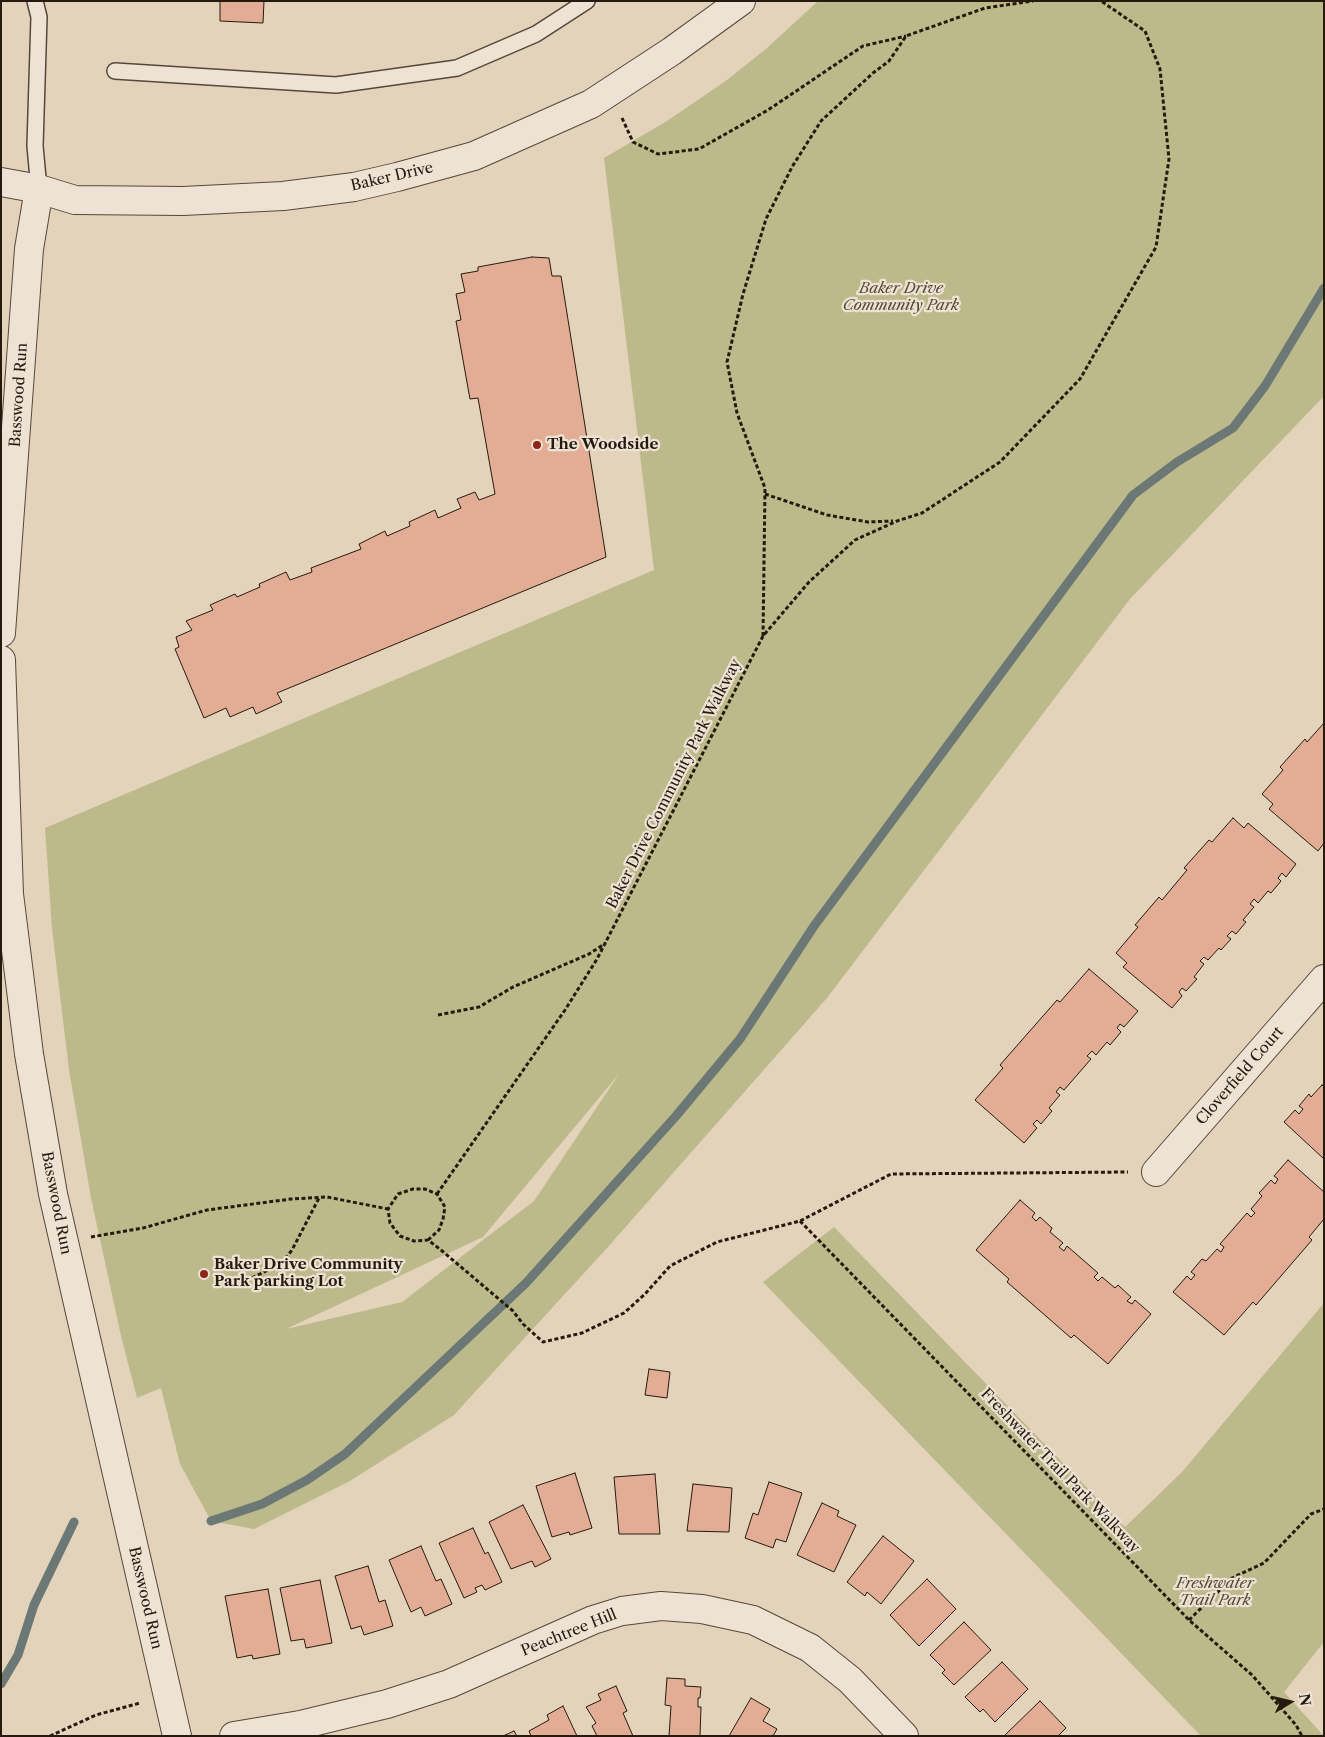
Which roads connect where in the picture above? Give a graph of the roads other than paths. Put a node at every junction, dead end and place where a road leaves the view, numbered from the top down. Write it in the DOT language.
graph roads {
  1 [pos="35,1"];
  2 [pos="587,1"];
  3 [pos="741,1"];
  4 [pos="115,71"];
  5 [pos="1,182"];
  6 [pos="39,189"];
  7 [pos="1,633"];
  8 [pos="1,660"];
  9 [pos="1324,979"];
  10 [pos="1156,1172"];
  11 [pos="176,1736"];
  12 [pos="234,1736"];
  13 [pos="904,1736"];
  1 -- 6 [label="lane"];
  2 -- 4 [label="lane"];
  3 -- 6 [label="street, Baker Drive"];
  5 -- 6 [label="street, Baker Drive"];
  6 -- 7 [label="street, Basswood Run"];
  8 -- 11 [label="street, Basswood Run"];
  9 -- 10 [label="street, Cloverfield Court"];
  12 -- 13 [label="street, Peachtree Hill"];
}
